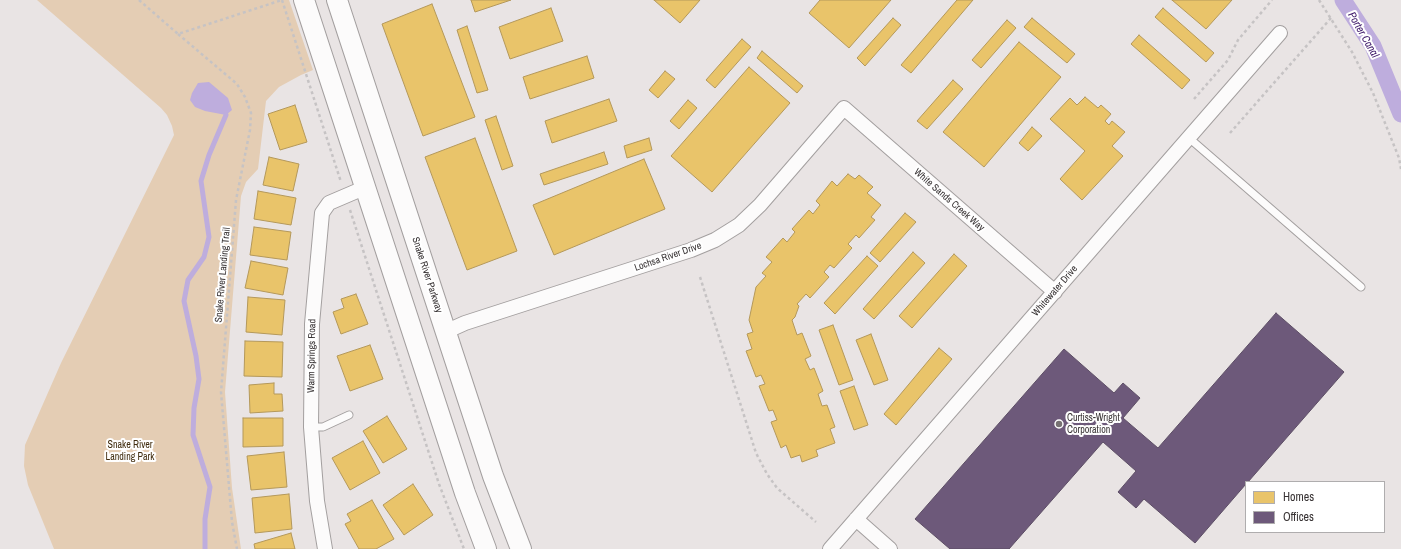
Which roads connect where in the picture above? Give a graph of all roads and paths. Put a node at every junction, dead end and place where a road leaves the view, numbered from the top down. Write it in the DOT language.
graph roads {
  1 [pos="139,0"];
  2 [pos="282,0"];
  3 [pos="304,0"];
  4 [pos="337,0"];
  5 [pos="1272,0"];
  6 [pos="1319,0"];
  7 [pos="1331,18"];
  8 [pos="1280,33"];
  9 [pos="178,34"];
  10 [pos="1194,99"];
  11 [pos="844,108"];
  12 [pos="1230,133"];
  13 [pos="1189,138"];
  14 [pos="1401,169"];
  15 [pos="364,188"];
  16 [pos="346,196"];
  17 [pos="700,278"];
  18 [pos="1361,287"];
  19 [pos="1054,292"];
  20 [pos="445,332"];
  21 [pos="349,415"];
  22 [pos="311,427"];
  23 [pos="856,519"];
  24 [pos="816,522"];
  25 [pos="237,549"];
  26 [pos="325,549"];
  27 [pos="464,549"];
  28 [pos="486,549"];
  29 [pos="522,549"];
  30 [pos="830,549"];
  31 [pos="890,549"];
  1 -- 9 [label="path, Snake River Landing Trail"];
  2 -- 9 [label="path"];
  2 -- 16 [label="path"];
  3 -- 15 [label="street"];
  4 -- 20 [label="street, Snake River Parkway"];
  5 -- 10 [label="path"];
  6 -- 7 [label="path"];
  7 -- 12 [label="path"];
  7 -- 14 [label="path"];
  8 -- 13 [label="street, Whitewater Drive"];
  9 -- 25 [label="path, Snake River Landing Trail"];
  11 -- 19 [label="street, White Sands Creek Way"];
  11 -- 20 [label="street, Lochsa River Drive"];
  13 -- 18 [label="lane"];
  13 -- 19 [label="street, Whitewater Drive"];
  15 -- 16 [label="street, Warm Springs Road"];
  15 -- 28 [label="street"];
  16 -- 22 [label="street, Warm Springs Road"];
  16 -- 27 [label="path"];
  17 -- 24 [label="path"];
  19 -- 23 [label="street, Whitewater Drive"];
  20 -- 29 [label="street, Snake River Parkway"];
  21 -- 22 [label="lane"];
  22 -- 26 [label="street, Warm Springs Road"];
  23 -- 30 [label="street, Whitewater Drive"];
  23 -- 31 [label="street"];
}
